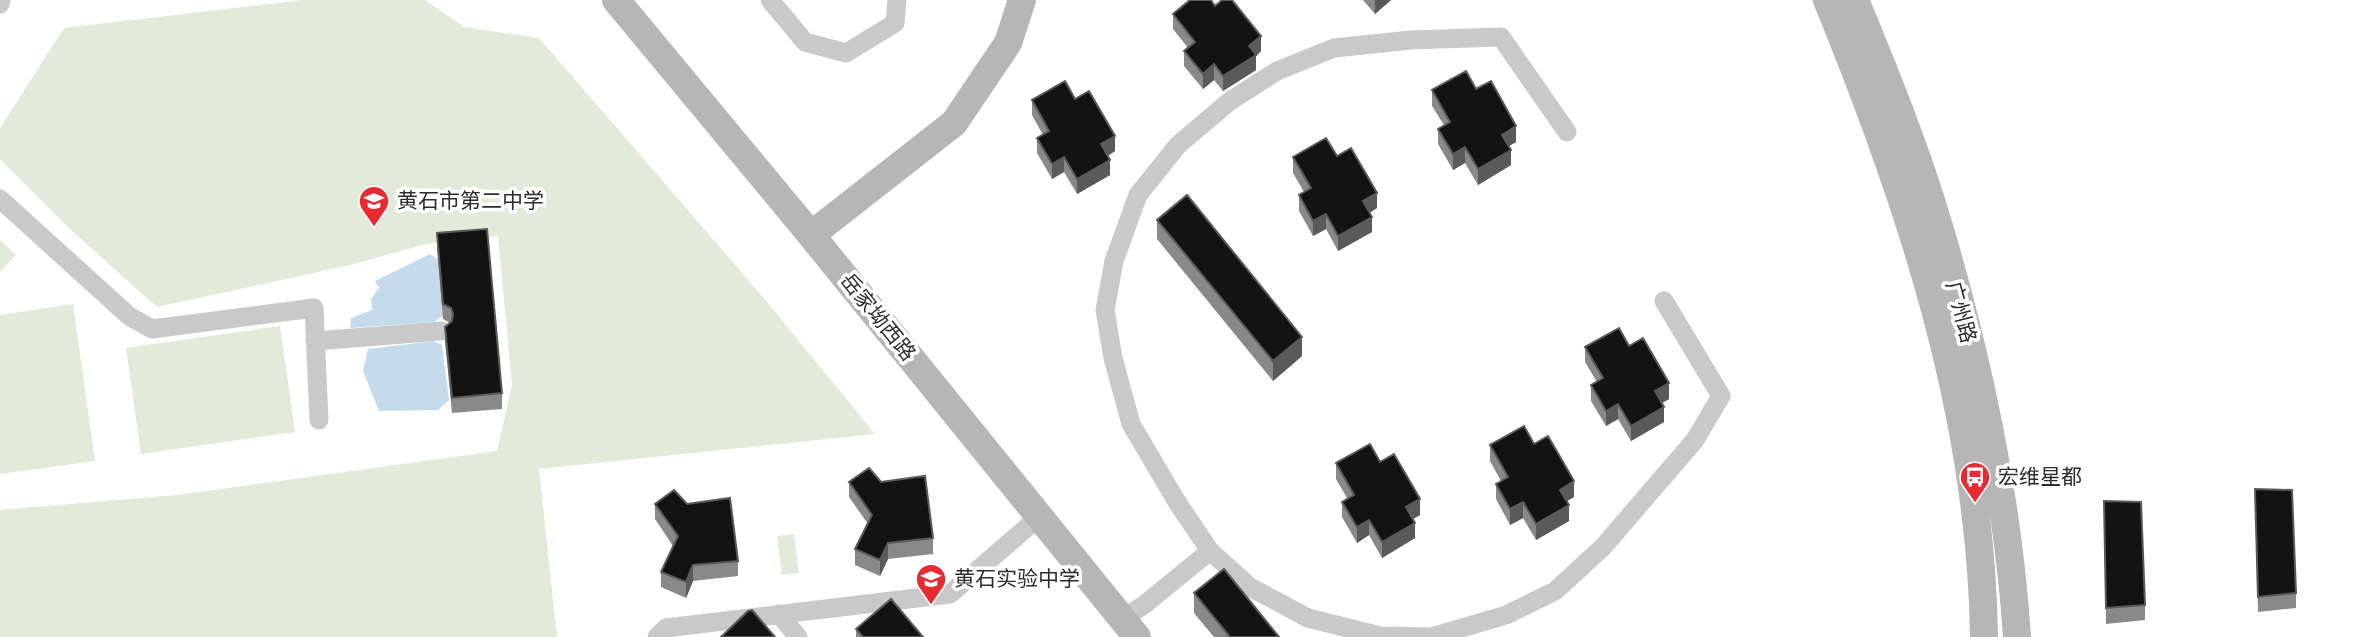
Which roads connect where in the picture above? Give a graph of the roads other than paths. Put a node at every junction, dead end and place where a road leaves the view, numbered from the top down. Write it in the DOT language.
graph roads {
  1 [pos="615,0"];
  2 [pos="770,0"];
  3 [pos="897,0"];
  4 [pos="1022,0"];
  5 [pos="1827,0"];
  6 [pos="1855,0"];
  7 [pos="1567,132"];
  8 [pos="0,199"];
  9 [pos="811,235"];
  10 [pos="1664,301"];
  11 [pos="441,331"];
  12 [pos="315,341"];
  13 [pos="318,420"];
  14 [pos="1039,517"];
  15 [pos="1210,551"];
  16 [pos="779,614"];
  17 [pos="1130,628"];
  18 [pos="657,637"];
  19 [pos="798,637"];
  20 [pos="1380,637"];
  21 [pos="1984,637"];
  22 [pos="2017,637"];
  1 -- 9 [label="main road, 岳家坳西路"];
  2 -- 3 [label="street"];
  4 -- 9 [label="main road"];
  5 -- 21 [label="main road, 广州路"];
  6 -- 22 [label="main road, 广州路"];
  7 -- 15 [label="street"];
  8 -- 12 [label="street"];
  9 -- 14 [label="main road, 岳家坳西路"];
  10 -- 20 [label="street"];
  11 -- 12 [label="street"];
  12 -- 13 [label="street"];
  14 -- 16 [label="street"];
  14 -- 17 [label="main road, 岳家坳西路"];
  15 -- 17 [label="street"];
  15 -- 20 [label="street"];
  16 -- 18 [label="street"];
  16 -- 19 [label="street"];
}
